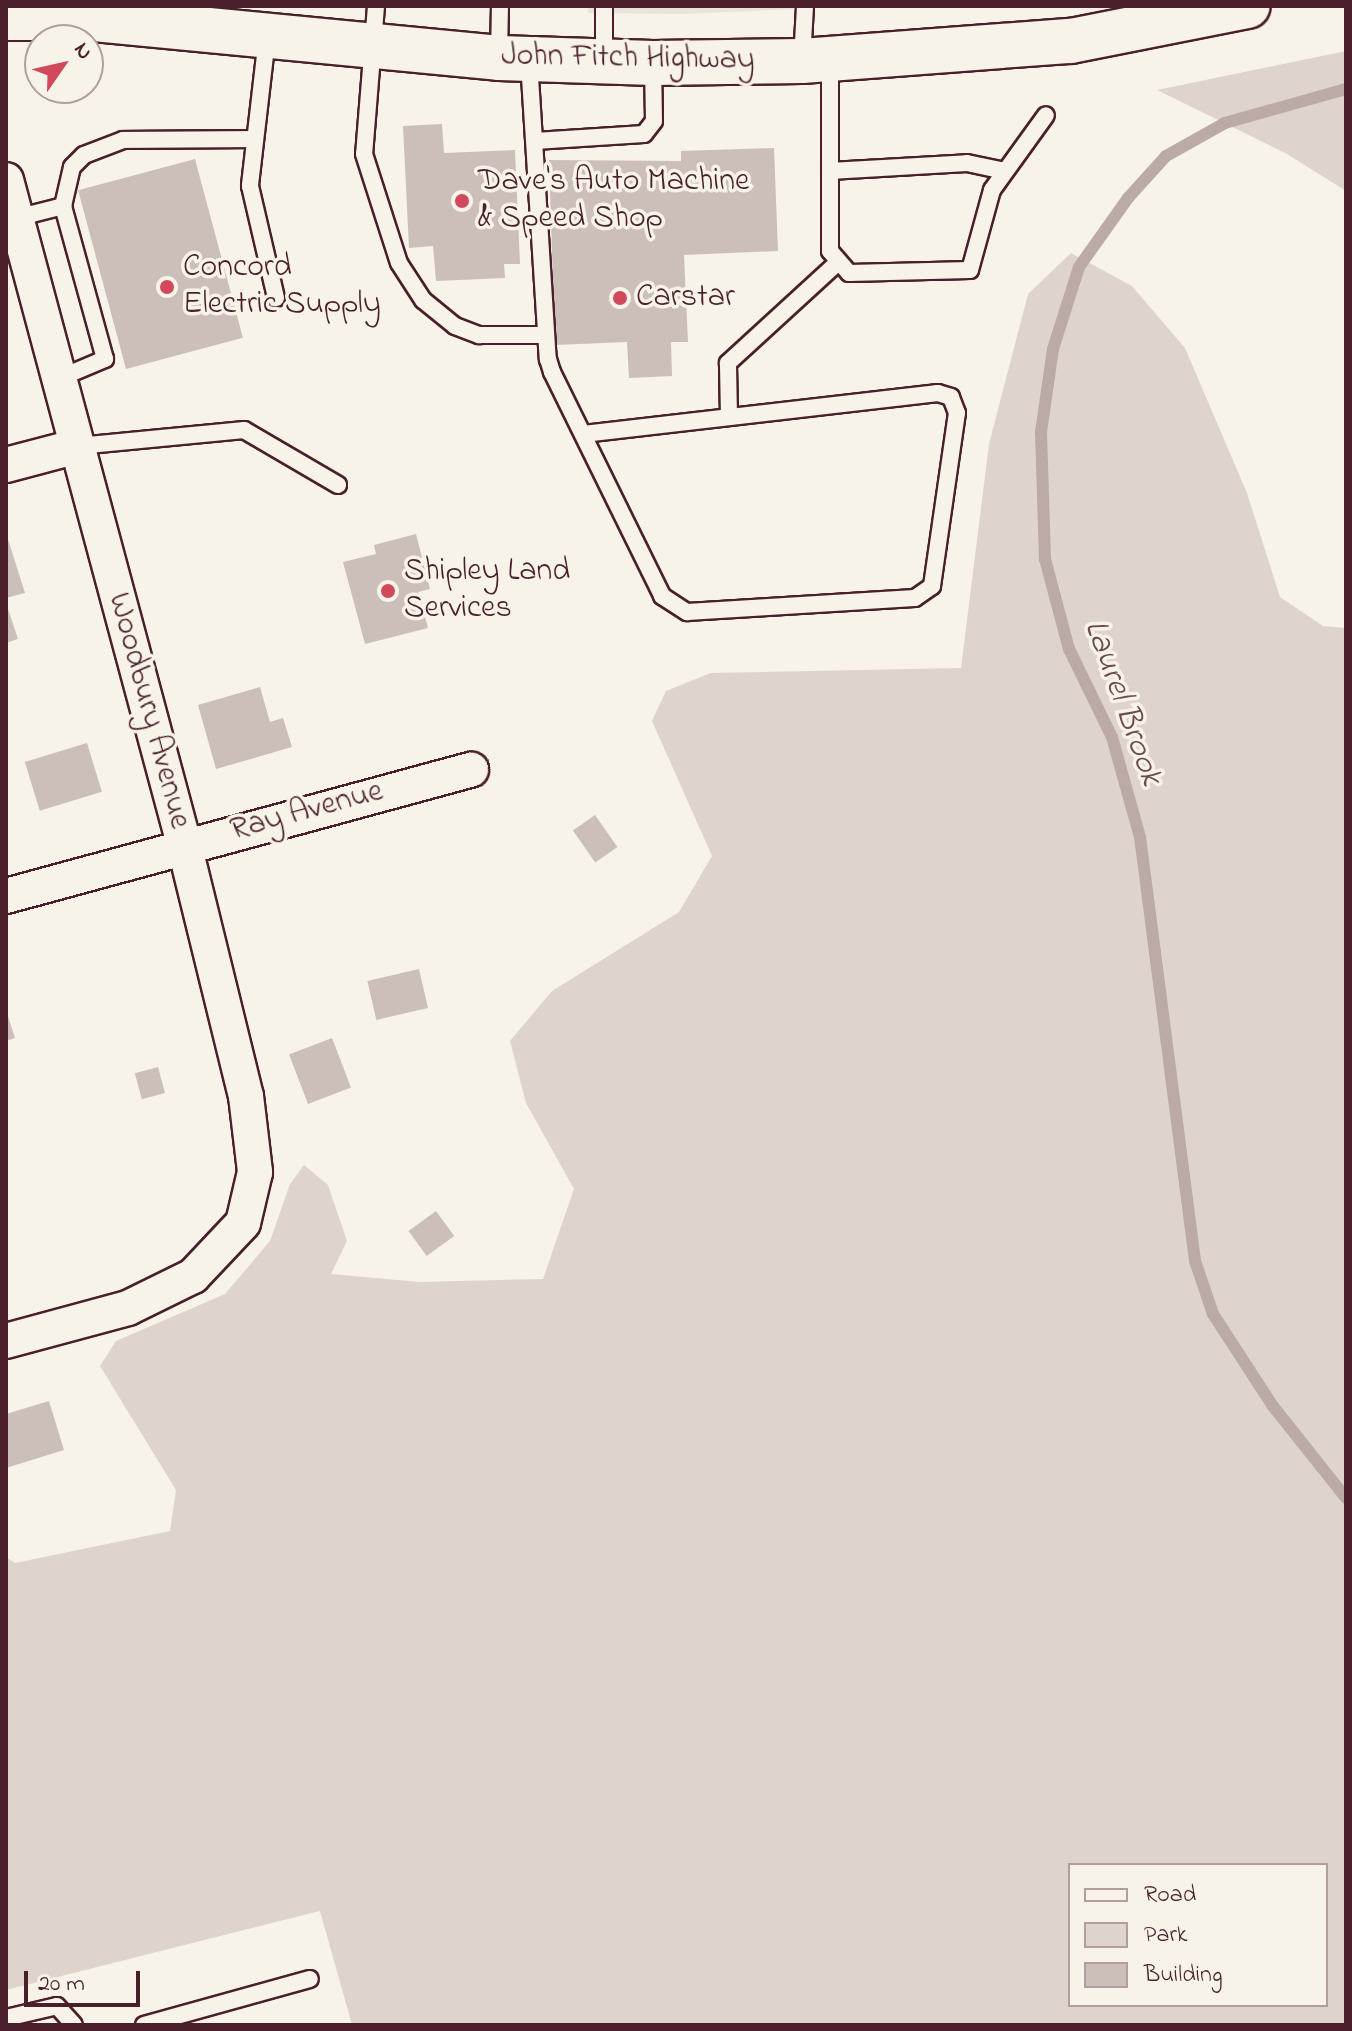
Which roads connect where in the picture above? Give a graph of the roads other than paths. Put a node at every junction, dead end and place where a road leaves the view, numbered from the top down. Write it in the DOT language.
graph roads {
  1 [pos="500,6"];
  2 [pos="604,6"];
  3 [pos="805,6"];
  4 [pos="1248,6"];
  5 [pos="6,18"];
  6 [pos="208,18"];
  7 [pos="374,27"];
  8 [pos="267,37"];
  9 [pos="514,59"];
  10 [pos="816,60"];
  11 [pos="604,61"];
  12 [pos="653,63"];
  13 [pos="1046,115"];
  14 [pos="252,139"];
  15 [pos="535,141"];
  16 [pos="830,171"];
  17 [pos="1004,171"];
  18 [pos="6,180"];
  19 [pos="63,206"];
  20 [pos="16,218"];
  21 [pos="837,263"];
  22 [pos="276,298"];
  23 [pos="542,335"];
  24 [pos="60,378"];
  25 [pos="729,417"];
  26 [pos="583,434"];
  27 [pos="78,446"];
  28 [pos="6,465"];
  29 [pos="338,485"];
  30 [pos="471,770"];
  31 [pos="184,844"];
  32 [pos="6,896"];
  33 [pos="6,1341"];
  34 [pos="310,1979"];
  35 [pos="6,2018"];
  36 [pos="74,2025"];
  37 [pos="144,2025"];
  1 -- 9 [label="lane"];
  2 -- 11 [label="lane"];
  3 -- 10 [label="lane"];
  4 -- 10 [label="main road, John Fitch Highway"];
  5 -- 6 [label="main road, John Fitch Highway"];
  6 -- 8 [label="main road, John Fitch Highway"];
  7 -- 8 [label="main road, John Fitch Highway"];
  7 -- 9 [label="main road, John Fitch Highway"];
  7 -- 23 [label="lane"];
  8 -- 14 [label="lane"];
  9 -- 11 [label="main road, John Fitch Highway"];
  9 -- 15 [label="lane"];
  10 -- 12 [label="main road, John Fitch Highway"];
  10 -- 16 [label="lane"];
  11 -- 12 [label="main road, John Fitch Highway"];
  12 -- 15 [label="lane"];
  13 -- 17 [label="lane"];
  14 -- 19 [label="lane"];
  14 -- 22 [label="lane"];
  15 -- 23 [label="lane"];
  16 -- 17 [label="lane"];
  16 -- 21 [label="lane"];
  17 -- 21 [label="lane"];
  18 -- 20 [label="street, Woodbury Avenue"];
  19 -- 20 [label="lane"];
  19 -- 24 [label="lane"];
  20 -- 24 [label="street, Woodbury Avenue"];
  21 -- 25 [label="lane"];
  23 -- 26 [label="lane"];
  24 -- 27 [label="street, Woodbury Avenue"];
  25 -- 26 [label="lane"];
  25 -- 26 [label="lane"];
  27 -- 28 [label="street"];
  27 -- 29 [label="lane"];
  27 -- 31 [label="street, Woodbury Avenue"];
  30 -- 31 [label="street, Ray Avenue"];
  31 -- 32 [label="street, Ray Avenue"];
  31 -- 33 [label="street, Woodbury Avenue"];
  34 -- 37 [label="lane"];
  35 -- 36 [label="lane"];
}
